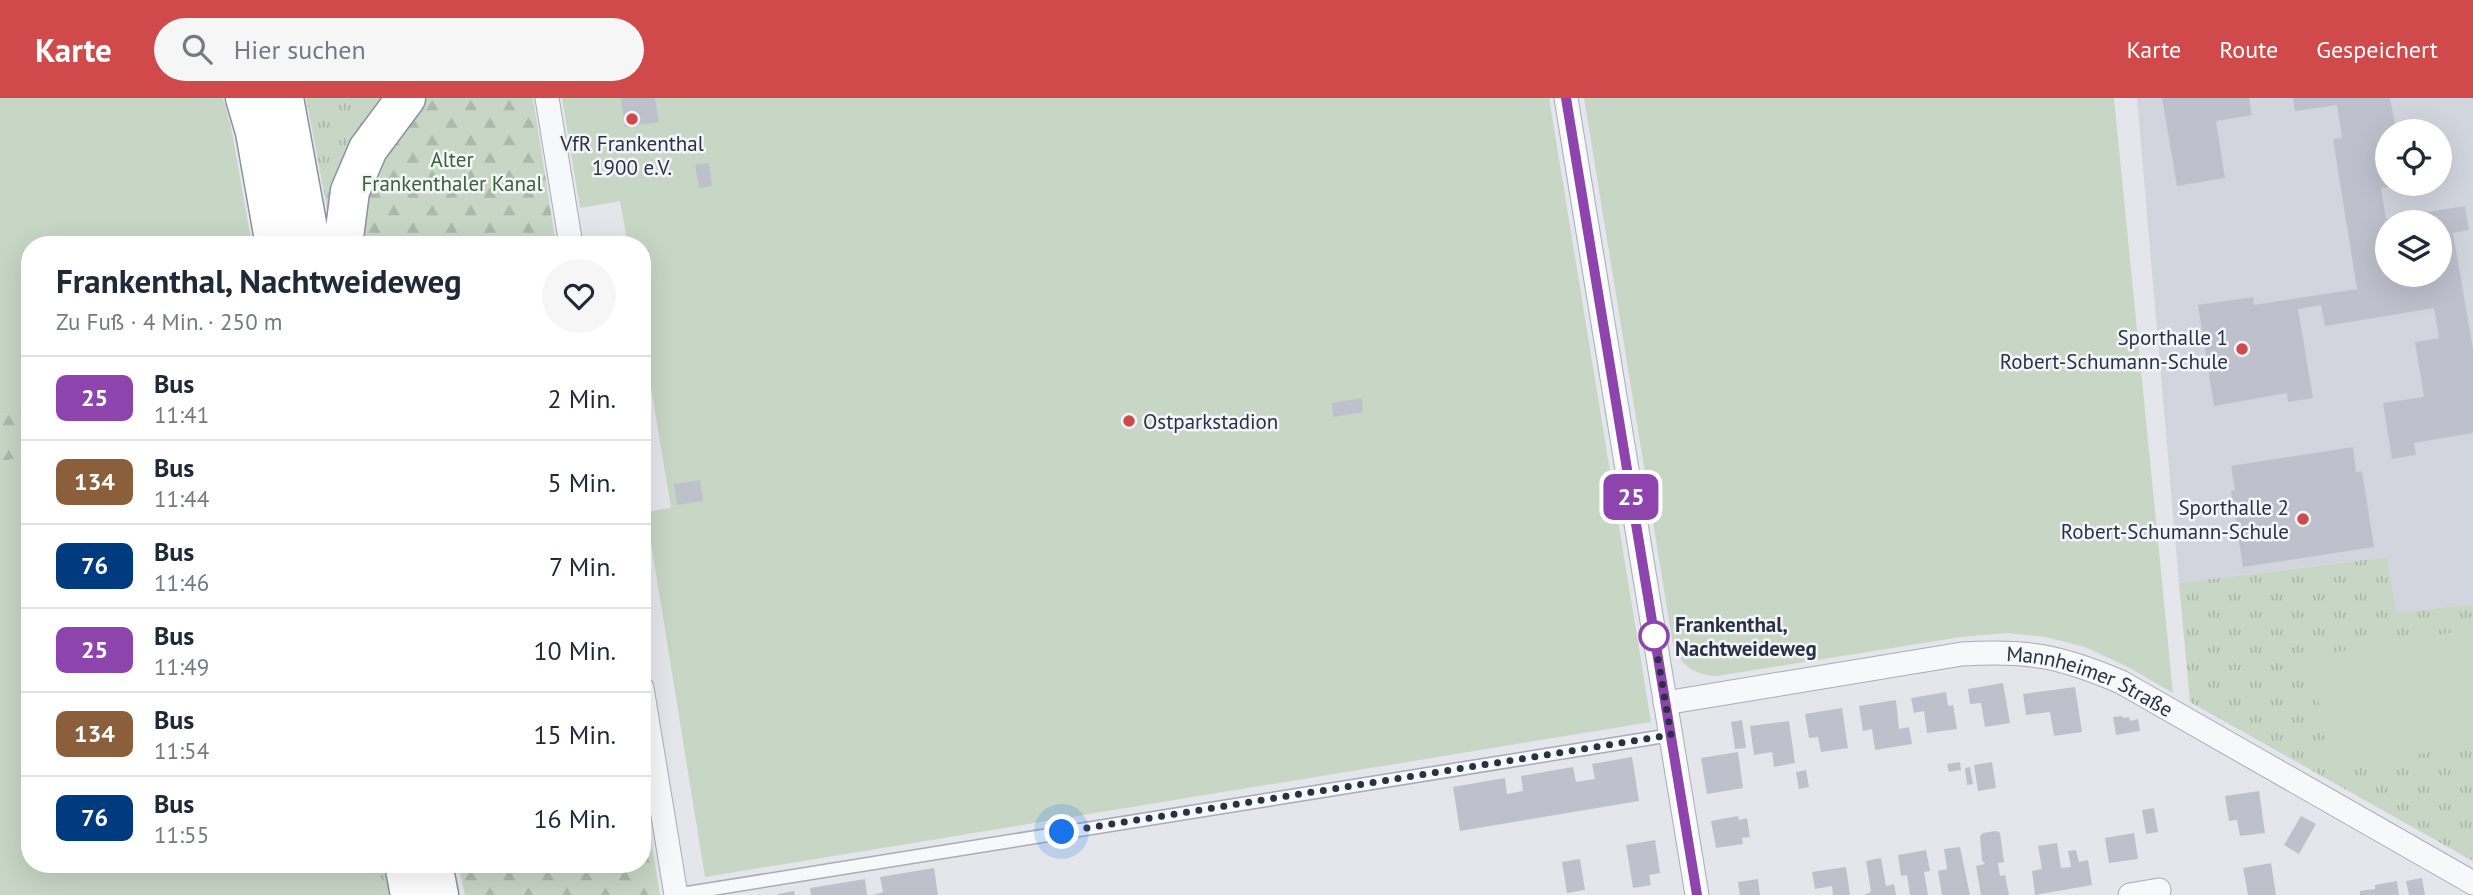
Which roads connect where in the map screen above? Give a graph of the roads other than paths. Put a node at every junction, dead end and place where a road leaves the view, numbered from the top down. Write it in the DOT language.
graph roads {
  1 [pos="245,98"];
  2 [pos="260,98"];
  3 [pos="284,98"];
  4 [pos="406,98"];
  5 [pos="547,98"];
  6 [pos="1566,98"];
  7 [pos="273,236"];
  8 [pos="287,236"];
  9 [pos="309,236"];
  10 [pos="344,236"];
  11 [pos="570,236"];
  12 [pos="1665,703"];
  13 [pos="1671,735"];
  14 [pos="651,743"];
  15 [pos="406,873"];
  16 [pos="435,873"];
  17 [pos="2473,883"];
  18 [pos="2159,890"];
  19 [pos="410,895"];
  20 [pos="439,895"];
  21 [pos="676,895"];
  22 [pos="1697,895"];
  23 [pos="2130,895"];
  1 -- 7 [label="highway"];
  2 -- 8 [label="highway"];
  3 -- 9 [label="highway"];
  4 -- 10 [label="highway"];
  5 -- 11 [label="street"];
  6 -- 12 [label="street"];
  12 -- 13 [label="street"];
  12 -- 17 [label="street, Mannheimer Straße"];
  13 -- 21 [label="lane"];
  13 -- 22 [label="street"];
  14 -- 21 [label="street"];
  15 -- 19 [label="highway"];
  16 -- 20 [label="highway"];
  18 -- 23 [label="street"];
}
